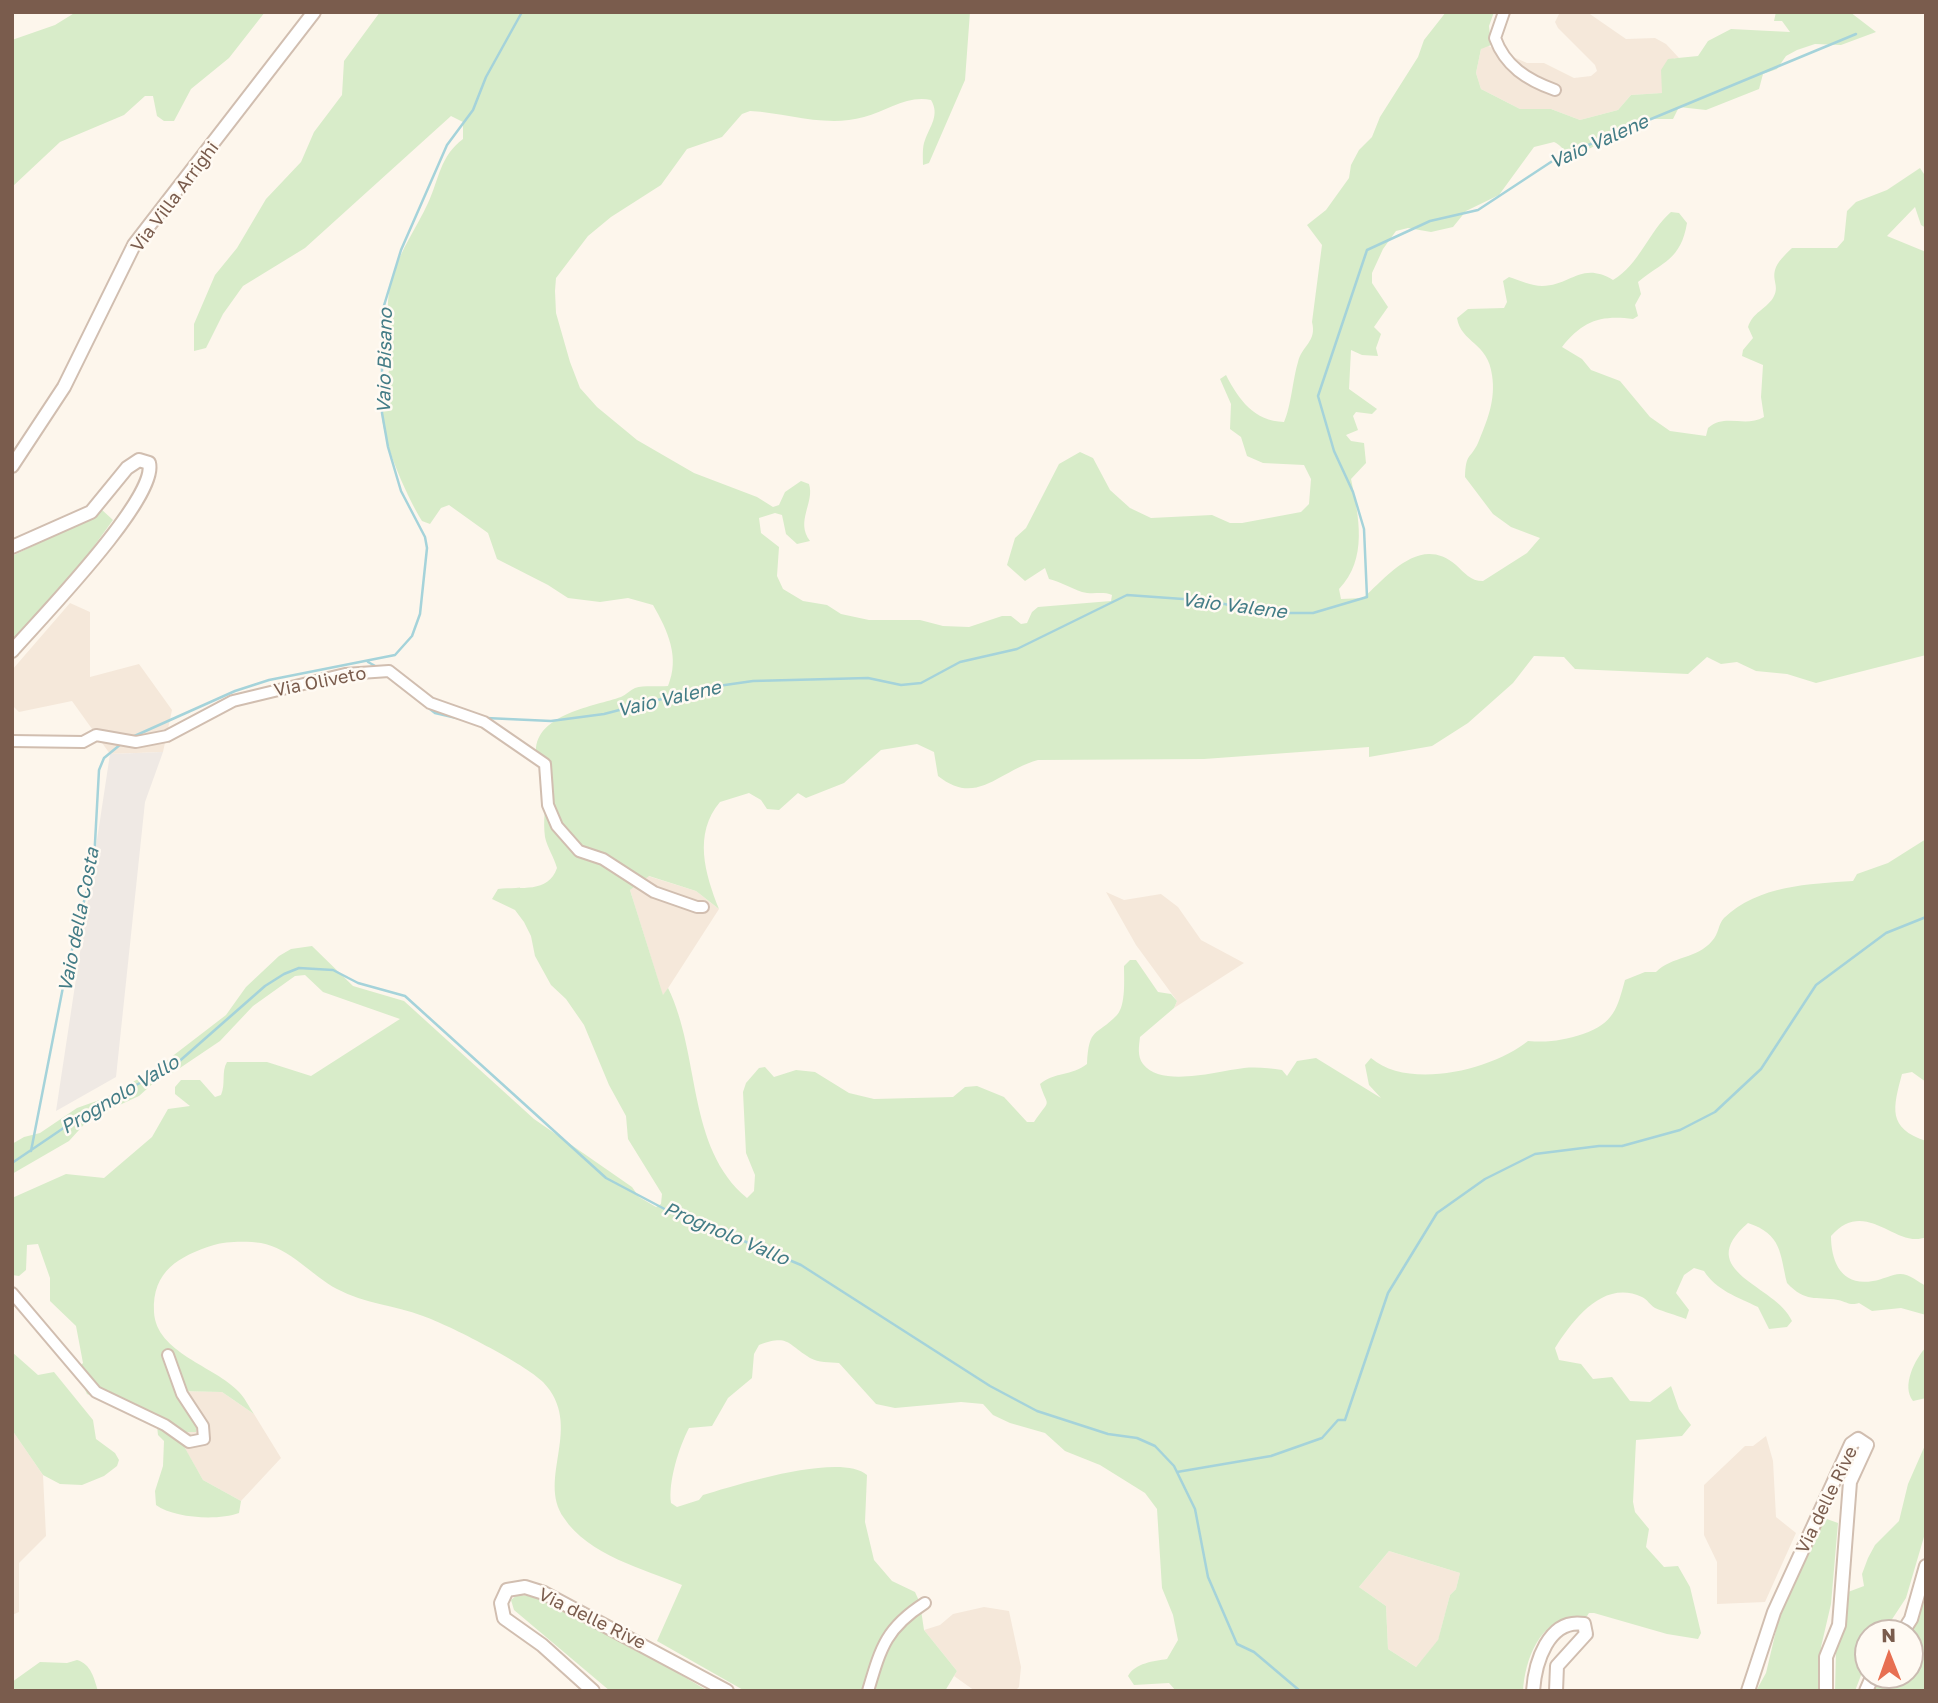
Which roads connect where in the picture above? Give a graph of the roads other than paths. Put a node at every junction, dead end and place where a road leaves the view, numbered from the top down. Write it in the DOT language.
graph roads {
  1 [pos="314,12"];
  2 [pos="1504,12"];
  3 [pos="1555,90"];
  4 [pos="12,467"];
  5 [pos="12,547"];
  6 [pos="12,651"];
  7 [pos="12,741"];
  8 [pos="703,906"];
  9 [pos="12,1293"];
  10 [pos="168,1355"];
  11 [pos="1926,1566"];
  12 [pos="925,1603"];
  13 [pos="1911,1619"];
  14 [pos="593,1691"];
  15 [pos="727,1691"];
  16 [pos="868,1691"];
  17 [pos="1533,1691"];
  18 [pos="1556,1691"];
  19 [pos="1748,1691"];
  20 [pos="1826,1691"];
  1 -- 4 [label="street, Via Villa Arrighi"];
  2 -- 3 [label="street"];
  5 -- 6 [label="street"];
  7 -- 8 [label="street, Via Oliveto"];
  9 -- 10 [label="street"];
  11 -- 13 [label="street"];
  12 -- 16 [label="street"];
  14 -- 15 [label="street, Via delle Rive"];
  17 -- 18 [label="street"];
  19 -- 20 [label="street, Via delle Rive"];
}
